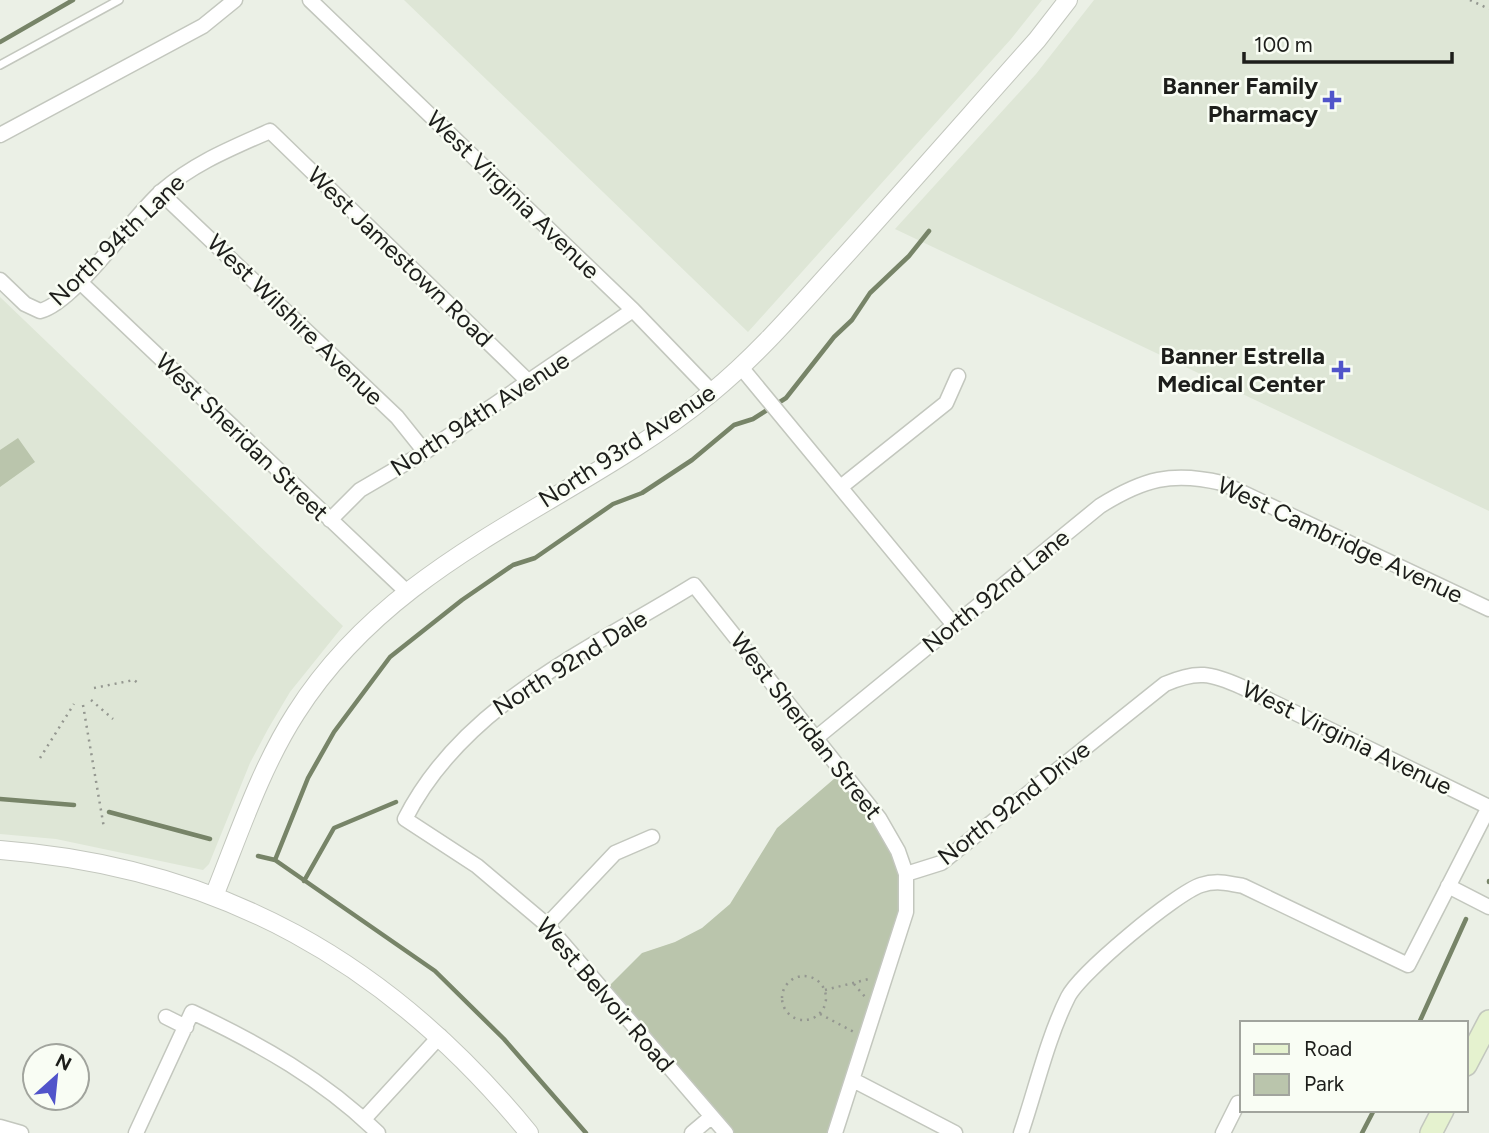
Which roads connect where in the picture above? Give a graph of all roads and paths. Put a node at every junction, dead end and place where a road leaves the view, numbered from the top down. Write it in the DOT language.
graph roads {
  1 [pos="119,0"];
  2 [pos="235,0"];
  3 [pos="310,0"];
  4 [pos="1068,0"];
  5 [pos="1470,0"];
  6 [pos="1489,9"];
  7 [pos="0,65"];
  8 [pos="270,131"];
  9 [pos="0,135"];
  10 [pos="160,192"];
  11 [pos="0,280"];
  12 [pos="79,281"];
  13 [pos="633,310"];
  14 [pos="740,366"];
  15 [pos="958,376"];
  16 [pos="530,383"];
  17 [pos="712,392"];
  18 [pos="425,452"];
  19 [pos="1190,475"];
  20 [pos="842,486"];
  21 [pos="330,520"];
  22 [pos="694,585"];
  23 [pos="407,592"];
  24 [pos="1489,609"];
  25 [pos="954,625"];
  26 [pos="1204,673"];
  27 [pos="138,683"];
  28 [pos="94,688"];
  29 [pos="92,700"];
  30 [pos="74,704"];
  31 [pos="83,705"];
  32 [pos="113,719"];
  33 [pos="816,738"];
  34 [pos="40,758"];
  35 [pos="1489,807"];
  36 [pos="405,819"];
  37 [pos="104,828"];
  38 [pos="652,837"];
  39 [pos="0,850"];
  40 [pos="906,874"];
  41 [pos="1448,886"];
  42 [pos="214,896"];
  43 [pos="1489,907"];
  44 [pos="547,925"];
  45 [pos="874,979"];
  46 [pos="854,984"];
  47 [pos="825,990"];
  48 [pos="866,998"];
  49 [pos="820,1014"];
  50 [pos="166,1017"];
  51 [pos="1489,1021"];
  52 [pos="186,1027"];
  53 [pos="854,1032"];
  54 [pos="440,1036"];
  55 [pos="1468,1061"];
  56 [pos="853,1080"];
  57 [pos="1238,1103"];
  58 [pos="710,1117"];
  59 [pos="363,1119"];
  60 [pos="0,1126"];
  61 [pos="21,1133"];
  62 [pos="136,1133"];
  63 [pos="378,1133"];
  64 [pos="529,1133"];
  65 [pos="692,1133"];
  66 [pos="726,1133"];
  67 [pos="835,1133"];
  68 [pos="955,1133"];
  69 [pos="1021,1133"];
  70 [pos="1223,1133"];
  1 -- 7 [label="lane"];
  2 -- 9 [label="street"];
  3 -- 13 [label="street, West Virginia Avenue"];
  4 -- 14 [label="street, North 93rd Avenue"];
  5 -- 6 [label="path"];
  8 -- 10 [label="street, North 94th Lane"];
  8 -- 16 [label="street, West Jamestown Road"];
  10 -- 12 [label="street, North 94th Lane"];
  10 -- 18 [label="street, West Wilshire Avenue"];
  11 -- 12 [label="street, North 94th Lane"];
  12 -- 21 [label="street, West Sheridan Street"];
  13 -- 16 [label="street, North 94th Avenue"];
  13 -- 17 [label="street, West Virginia Avenue"];
  14 -- 17 [label="street, North 93rd Avenue"];
  14 -- 20 [label="street"];
  15 -- 20 [label="street"];
  16 -- 18 [label="street, North 94th Avenue"];
  17 -- 23 [label="street, North 93rd Avenue"];
  18 -- 21 [label="street, North 94th Avenue"];
  19 -- 24 [label="street, West Cambridge Avenue"];
  19 -- 25 [label="street, North 92nd Lane"];
  20 -- 25 [label="street"];
  21 -- 23 [label="street, West Sheridan Street"];
  22 -- 33 [label="street, West Sheridan Street"];
  22 -- 36 [label="street, North 92nd Dale"];
  23 -- 42 [label="street, North 93rd Avenue"];
  25 -- 33 [label="street, North 92nd Lane"];
  26 -- 35 [label="street, West Virginia Avenue"];
  26 -- 40 [label="street, North 92nd Drive"];
  27 -- 28 [label="path"];
  29 -- 32 [label="path"];
  30 -- 34 [label="path"];
  31 -- 37 [label="path"];
  33 -- 40 [label="street, West Sheridan Street"];
  35 -- 41 [label="street"];
  36 -- 44 [label="street, West Belvoir Road"];
  38 -- 44 [label="street"];
  39 -- 42 [label="street"];
  40 -- 56 [label="street, North 92nd Drive"];
  41 -- 43 [label="street"];
  41 -- 69 [label="street"];
  42 -- 54 [label="street"];
  44 -- 58 [label="street, West Belvoir Road"];
  45 -- 46 [label="path"];
  46 -- 47 [label="path"];
  46 -- 48 [label="path"];
  47 -- 49 [label="path"];
  47 -- 49 [label="path"];
  49 -- 53 [label="path"];
  50 -- 52 [label="street"];
  51 -- 55 [label="main road"];
  52 -- 59 [label="street"];
  52 -- 62 [label="street"];
  54 -- 59 [label="street"];
  54 -- 64 [label="street"];
  56 -- 67 [label="street, North 92nd Drive"];
  56 -- 68 [label="street"];
  57 -- 70 [label="street"];
  58 -- 65 [label="street"];
  58 -- 66 [label="street, West Belvoir Road"];
  59 -- 63 [label="street"];
  60 -- 61 [label="street"];
}
